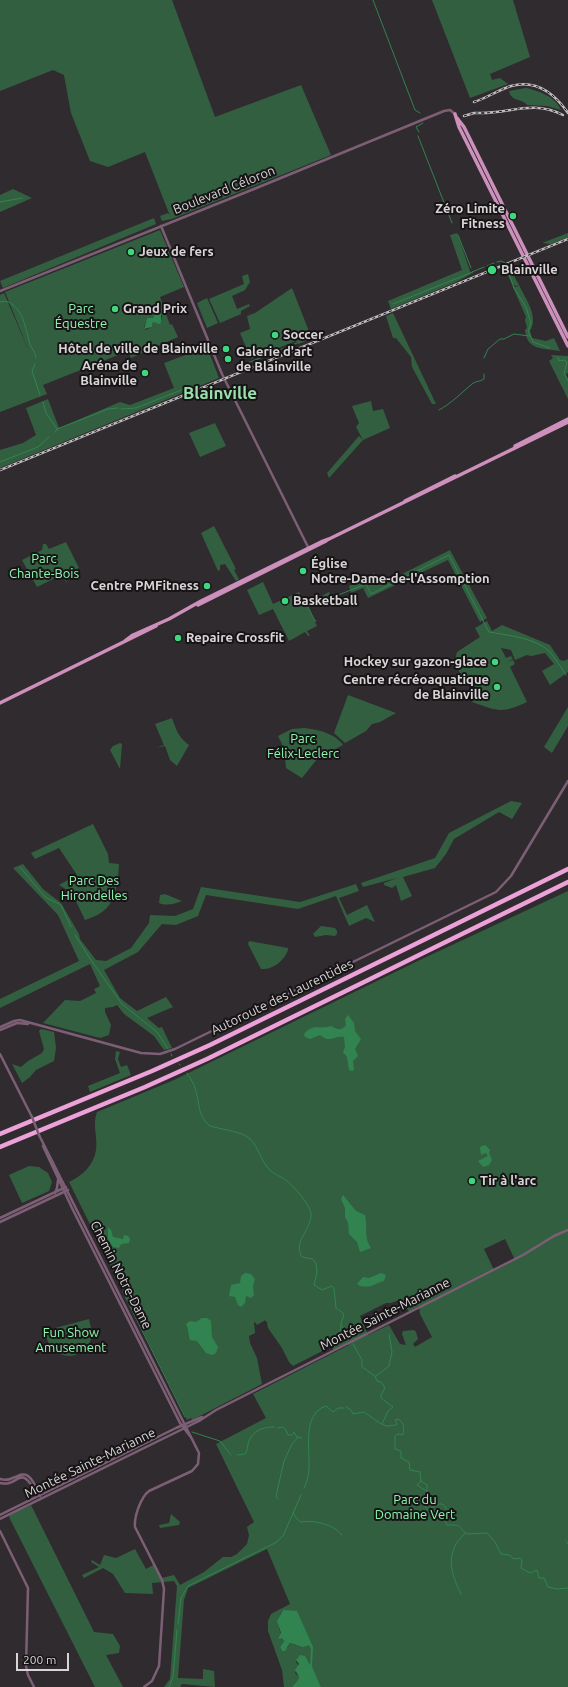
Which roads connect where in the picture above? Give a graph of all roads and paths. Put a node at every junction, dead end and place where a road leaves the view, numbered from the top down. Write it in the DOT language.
graph roads {
  1 [pos="454,114"];
  2 [pos="161,226"];
  3 [pos="0,291"];
  4 [pos="561,327"];
  5 [pos="568,337"];
  6 [pos="568,346"];
  7 [pos="568,419"];
  8 [pos="568,422"];
  9 [pos="511,449"];
  10 [pos="309,549"];
  11 [pos="0,703"];
  12 [pos="568,782"];
  13 [pos="568,869"];
  14 [pos="568,882"];
  15 [pos="0,1030"];
  16 [pos="0,1054"];
  17 [pos="0,1134"];
  18 [pos="39,1135"];
  19 [pos="0,1147"];
  20 [pos="58,1180"];
  21 [pos="67,1189"];
  22 [pos="64,1190"];
  23 [pos="55,1193"];
  24 [pos="0,1218"];
  25 [pos="0,1222"];
  26 [pos="568,1230"];
  27 [pos="166,1391"];
  28 [pos="185,1426"];
  29 [pos="0,1479"];
  30 [pos="0,1482"];
  31 [pos="40,1497"];
  32 [pos="0,1515"];
  33 [pos="0,1519"];
  34 [pos="0,1531"];
  35 [pos="34,1687"];
  36 [pos="144,1687"];
  1 -- 2 [label="street, Boulevard Céloron"];
  1 -- 4 [label="main road"];
  2 -- 3 [label="street, Boulevard Céloron"];
  2 -- 10 [label="street"];
  4 -- 5 [label="main road"];
  4 -- 6 [label="main road"];
  7 -- 9 [label="main road"];
  8 -- 9 [label="main road"];
  9 -- 10 [label="main road"];
  10 -- 11 [label="main road"];
  12 -- 15 [label="street"];
  13 -- 17 [label="highway, Autoroute des Laurentides"];
  14 -- 19 [label="highway, Autoroute des Laurentides"];
  16 -- 18 [label="street, Chemin Notre-Dame, bridge"];
  18 -- 20 [label="street, Chemin Notre-Dame"];
  18 -- 21 [label="street, Chemin Notre-Dame"];
  20 -- 22 [label="street, Chemin Notre-Dame"];
  20 -- 23 [label="street"];
  21 -- 22 [label="street"];
  21 -- 27 [label="street, Chemin Notre-Dame"];
  22 -- 23 [label="street"];
  22 -- 25 [label="street"];
  22 -- 27 [label="street, Chemin Notre-Dame"];
  23 -- 24 [label="street"];
  26 -- 28 [label="street, Montée Sainte-Marianne"];
  27 -- 28 [label="street, Chemin Notre-Dame"];
  28 -- 31 [label="street, Montée Sainte-Marianne"];
  28 -- 36 [label="street, Chemin Notre-Dame"];
  29 -- 31 [label="street"];
  30 -- 31 [label="street"];
  31 -- 32 [label="street, Montée Sainte-Marianne"];
  31 -- 33 [label="street, Montée Sainte-Marianne"];
  34 -- 35 [label="street"];
}
